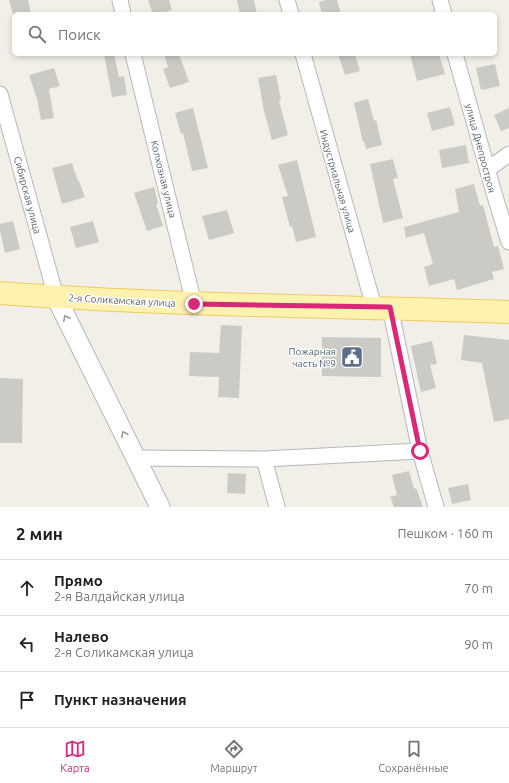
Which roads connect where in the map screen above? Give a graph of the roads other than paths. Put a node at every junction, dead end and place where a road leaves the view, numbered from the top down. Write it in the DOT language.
graph roads {
  1 [pos="120,0"];
  2 [pos="287,0"];
  3 [pos="440,0"];
  4 [pos="123,12"];
  5 [pos="290,12"];
  6 [pos="443,12"];
  7 [pos="133,56"];
  8 [pos="304,56"];
  9 [pos="456,56"];
  10 [pos="0,94"];
  11 [pos="509,154"];
  12 [pos="488,169"];
  13 [pos="509,242"];
  14 [pos="0,293"];
  15 [pos="56,297"];
  16 [pos="194,304"];
  17 [pos="382,307"];
  18 [pos="509,312"];
  19 [pos="420,451"];
  20 [pos="136,458"];
  21 [pos="264,460"];
  22 [pos="160,507"];
  23 [pos="277,507"];
  24 [pos="436,507"];
  1 -- 4 [label="street"];
  2 -- 5 [label="street"];
  3 -- 6 [label="street"];
  7 -- 16 [label="street, Колхозная улица"];
  8 -- 17 [label="street, Индустриальная улица"];
  9 -- 12 [label="street, улица Днепростроя"];
  10 -- 15 [label="street, Сибирская улица"];
  11 -- 12 [label="street"];
  12 -- 13 [label="street, улица Днепростроя"];
  14 -- 15 [label="main road, 2-я Соликамская улица"];
  15 -- 16 [label="main road, 2-я Соликамская улица"];
  20 -- 15 [label="street, one-way"];
  16 -- 17 [label="main road, 2-я Соликамская улица"];
  17 -- 18 [label="main road, 2-я Соликамская улица"];
  17 -- 19 [label="street, Индустриальная улица"];
  19 -- 21 [label="street"];
  19 -- 24 [label="street, Индустриальная улица"];
  20 -- 21 [label="street"];
  20 -- 22 [label="street"];
  21 -- 23 [label="street"];
}
